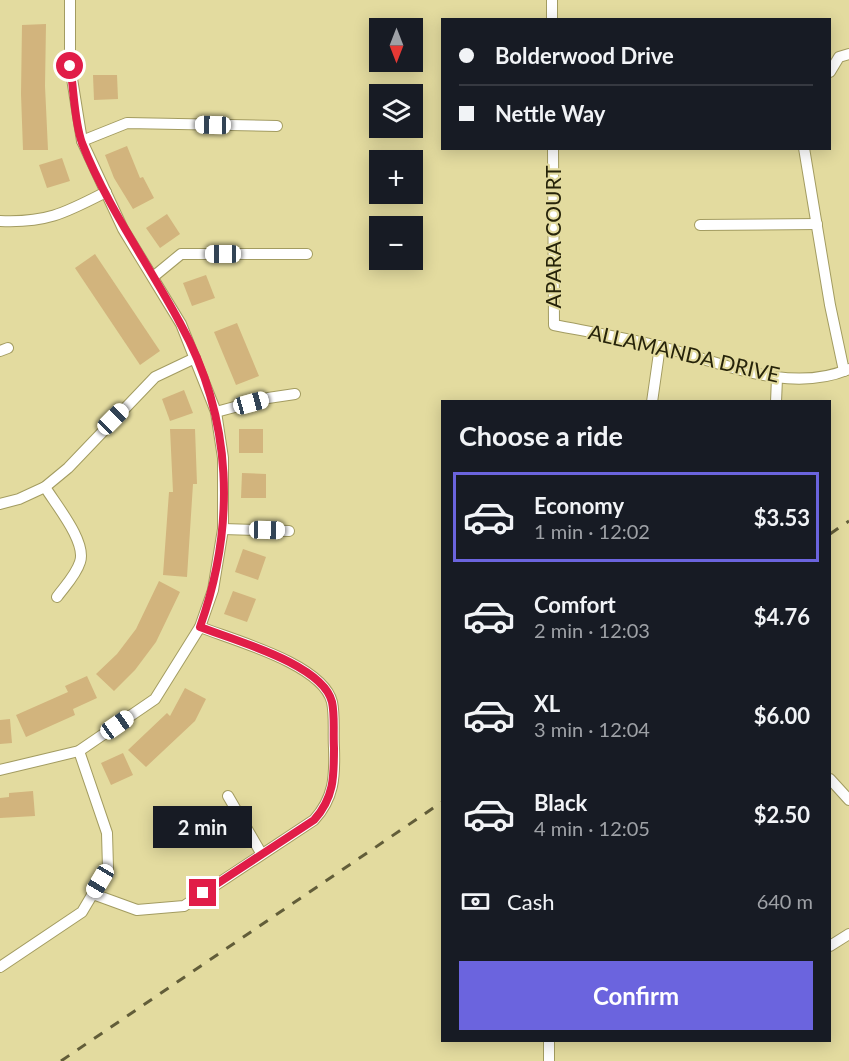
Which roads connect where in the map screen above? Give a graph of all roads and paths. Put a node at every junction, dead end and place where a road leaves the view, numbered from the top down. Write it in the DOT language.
graph roads {
  1 [pos="70,0"];
  2 [pos="552,0"];
  3 [pos="552,18"];
  4 [pos="849,54"];
  5 [pos="831,70"];
  6 [pos="277,126"];
  7 [pos="82,141"];
  8 [pos="553,150"];
  9 [pos="804,150"];
  10 [pos="106,192"];
  11 [pos="0,221"];
  12 [pos="817,224"];
  13 [pos="700,225"];
  14 [pos="307,254"];
  15 [pos="153,277"];
  16 [pos="554,325"];
  17 [pos="660,346"];
  18 [pos="195,358"];
  19 [pos="847,370"];
  20 [pos="777,378"];
  21 [pos="295,394"];
  22 [pos="652,400"];
  23 [pos="776,400"];
  24 [pos="216,412"];
  25 [pos="45,487"];
  26 [pos="0,504"];
  27 [pos="223,530"];
  28 [pos="289,531"];
  29 [pos="57,597"];
  30 [pos="200,627"];
  31 [pos="79,751"];
  32 [pos="0,770"];
  33 [pos="831,779"];
  34 [pos="228,796"];
  35 [pos="849,800"];
  36 [pos="261,854"];
  37 [pos="93,894"];
  38 [pos="849,934"];
  39 [pos="831,945"];
  40 [pos="0,967"];
  41 [pos="549,1042"];
  42 [pos="549,1061"];
  1 -- 7 [label="street"];
  2 -- 3 [label="street"];
  4 -- 5 [label="street"];
  6 -- 7 [label="street"];
  7 -- 10 [label="street"];
  8 -- 16 [label="street, APARA COURT"];
  9 -- 12 [label="street"];
  10 -- 11 [label="street"];
  10 -- 15 [label="street"];
  12 -- 13 [label="street"];
  12 -- 19 [label="street"];
  14 -- 15 [label="street"];
  15 -- 18 [label="street"];
  16 -- 17 [label="street, ALLAMANDA DRIVE"];
  17 -- 20 [label="street, ALLAMANDA DRIVE"];
  17 -- 22 [label="street"];
  18 -- 24 [label="street"];
  18 -- 25 [label="street"];
  19 -- 20 [label="street, ALLAMANDA DRIVE"];
  20 -- 23 [label="street"];
  21 -- 24 [label="street"];
  24 -- 27 [label="street"];
  25 -- 26 [label="street"];
  25 -- 29 [label="street"];
  27 -- 28 [label="street"];
  27 -- 30 [label="street"];
  30 -- 31 [label="street"];
  30 -- 36 [label="street"];
  31 -- 32 [label="street"];
  31 -- 37 [label="street"];
  33 -- 35 [label="street"];
  34 -- 36 [label="street"];
  36 -- 37 [label="street"];
  37 -- 40 [label="street"];
  38 -- 39 [label="street"];
  41 -- 42 [label="street"];
}
